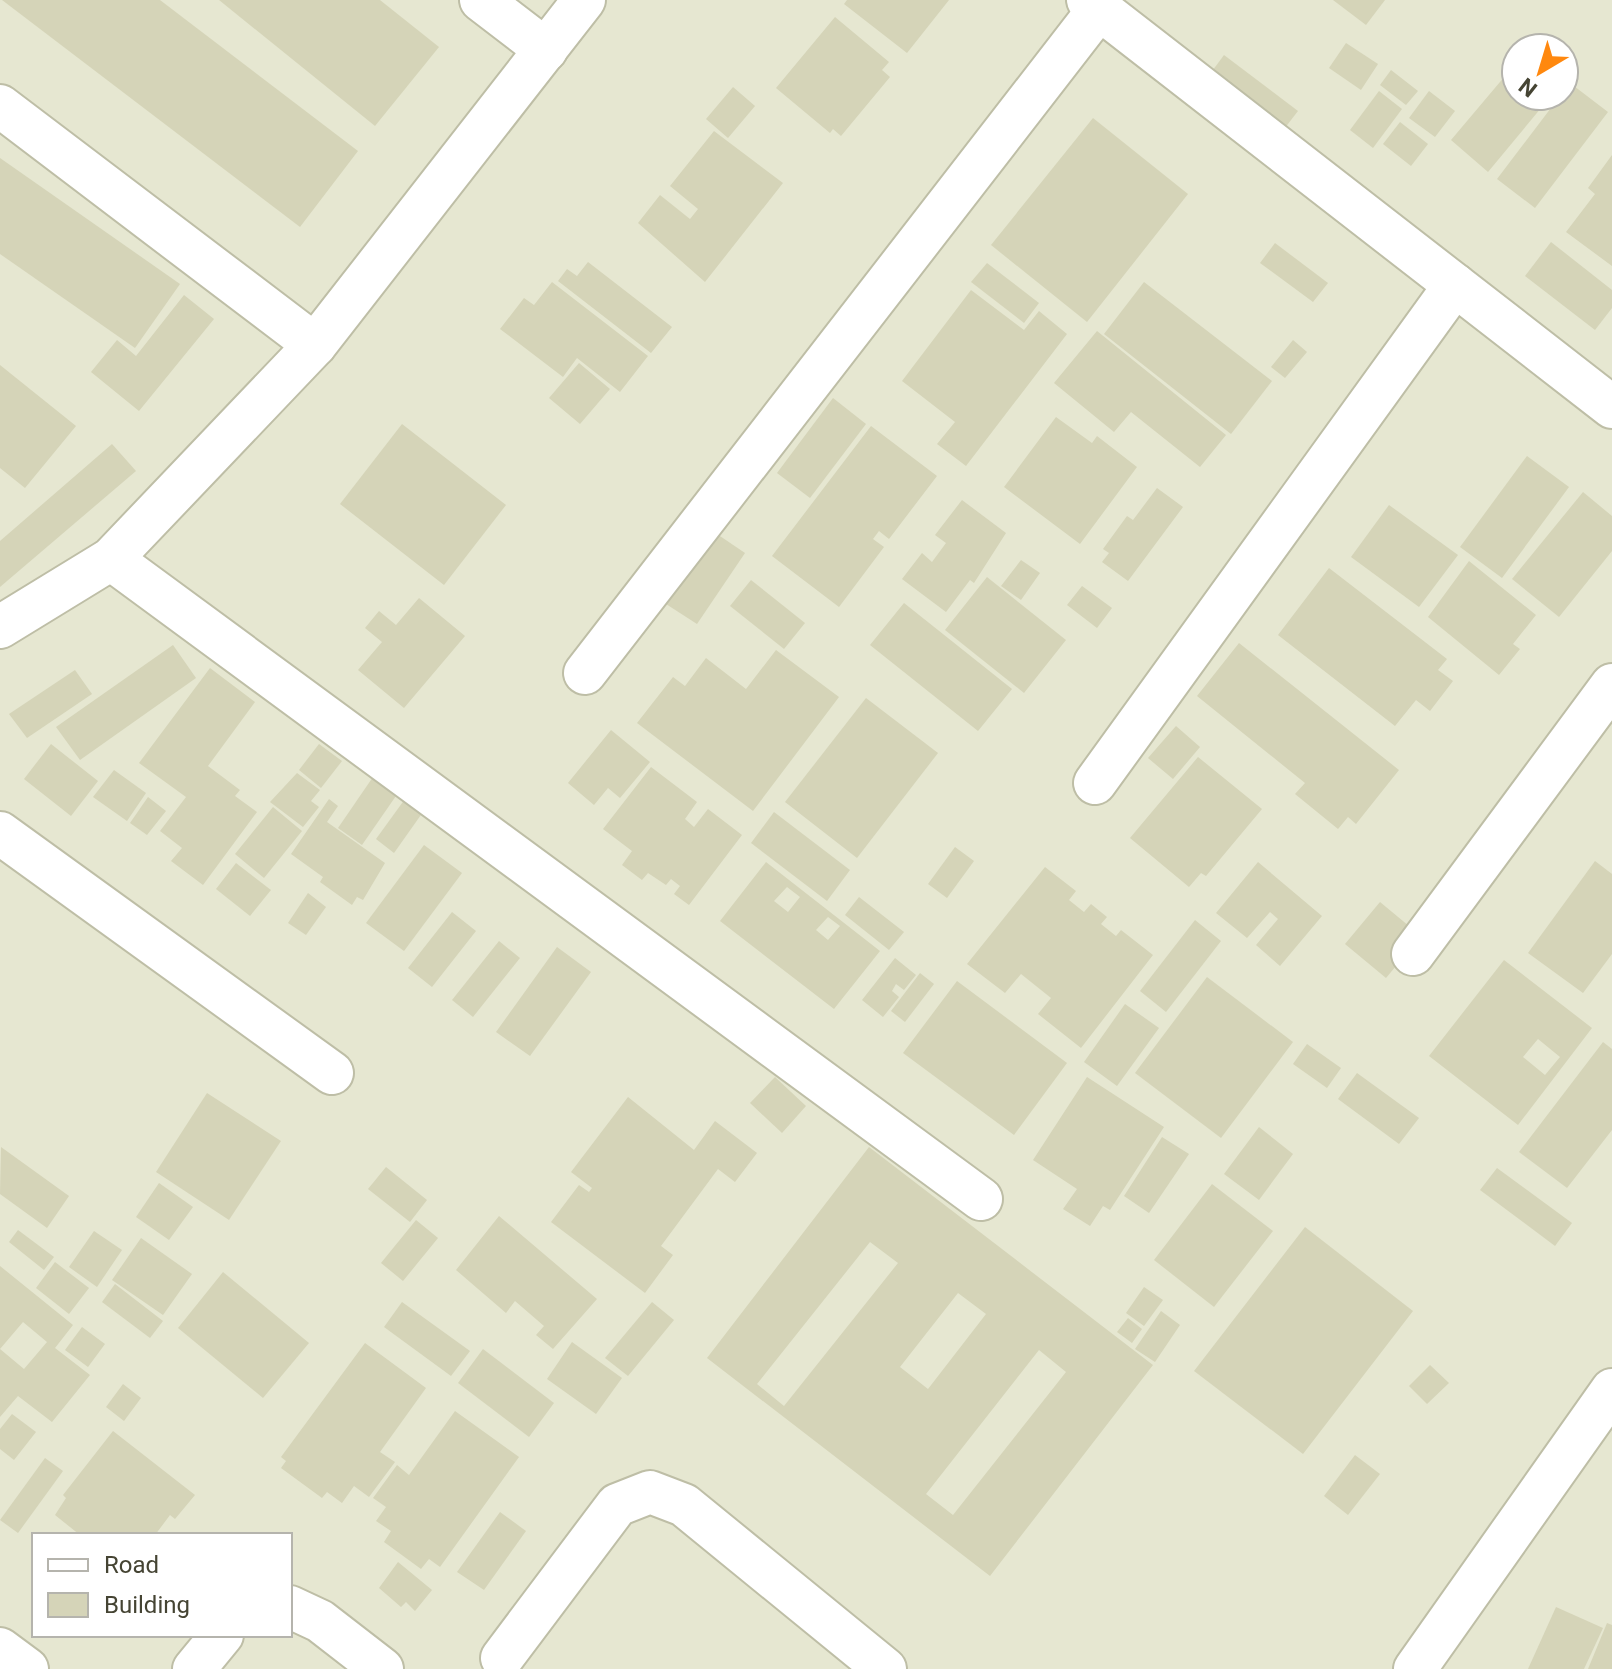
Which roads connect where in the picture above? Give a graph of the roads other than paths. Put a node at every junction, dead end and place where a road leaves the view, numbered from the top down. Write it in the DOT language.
graph roads {
  1 [pos="481,0"];
  2 [pos="584,0"];
  3 [pos="1093,5"];
  4 [pos="546,50"];
  5 [pos="0,106"];
  6 [pos="1455,285"];
  7 [pos="315,345"];
  8 [pos="1612,407"];
  9 [pos="111,559"];
  10 [pos="0,627"];
  11 [pos="585,673"];
  12 [pos="1612,685"];
  13 [pos="1095,783"];
  14 [pos="0,833"];
  15 [pos="1413,954"];
  16 [pos="332,1073"];
  17 [pos="981,1199"];
  18 [pos="1612,1390"];
  19 [pos="292,1608"];
  20 [pos="220,1637"];
  21 [pos="0,1649"];
  22 [pos="502,1658"];
  23 [pos="27,1669"];
  24 [pos="194,1669"];
  25 [pos="382,1669"];
  26 [pos="885,1669"];
  27 [pos="1415,1669"];
  1 -- 4 [label="street"];
  2 -- 4 [label="street"];
  3 -- 6 [label="street"];
  3 -- 11 [label="street"];
  4 -- 7 [label="street"];
  5 -- 7 [label="street"];
  6 -- 8 [label="street"];
  6 -- 13 [label="street"];
  7 -- 9 [label="street"];
  9 -- 10 [label="street"];
  9 -- 17 [label="street"];
  12 -- 15 [label="street"];
  14 -- 16 [label="street"];
  18 -- 27 [label="street"];
  19 -- 25 [label="street"];
  20 -- 24 [label="street"];
  21 -- 23 [label="street"];
  22 -- 26 [label="street"];
}
